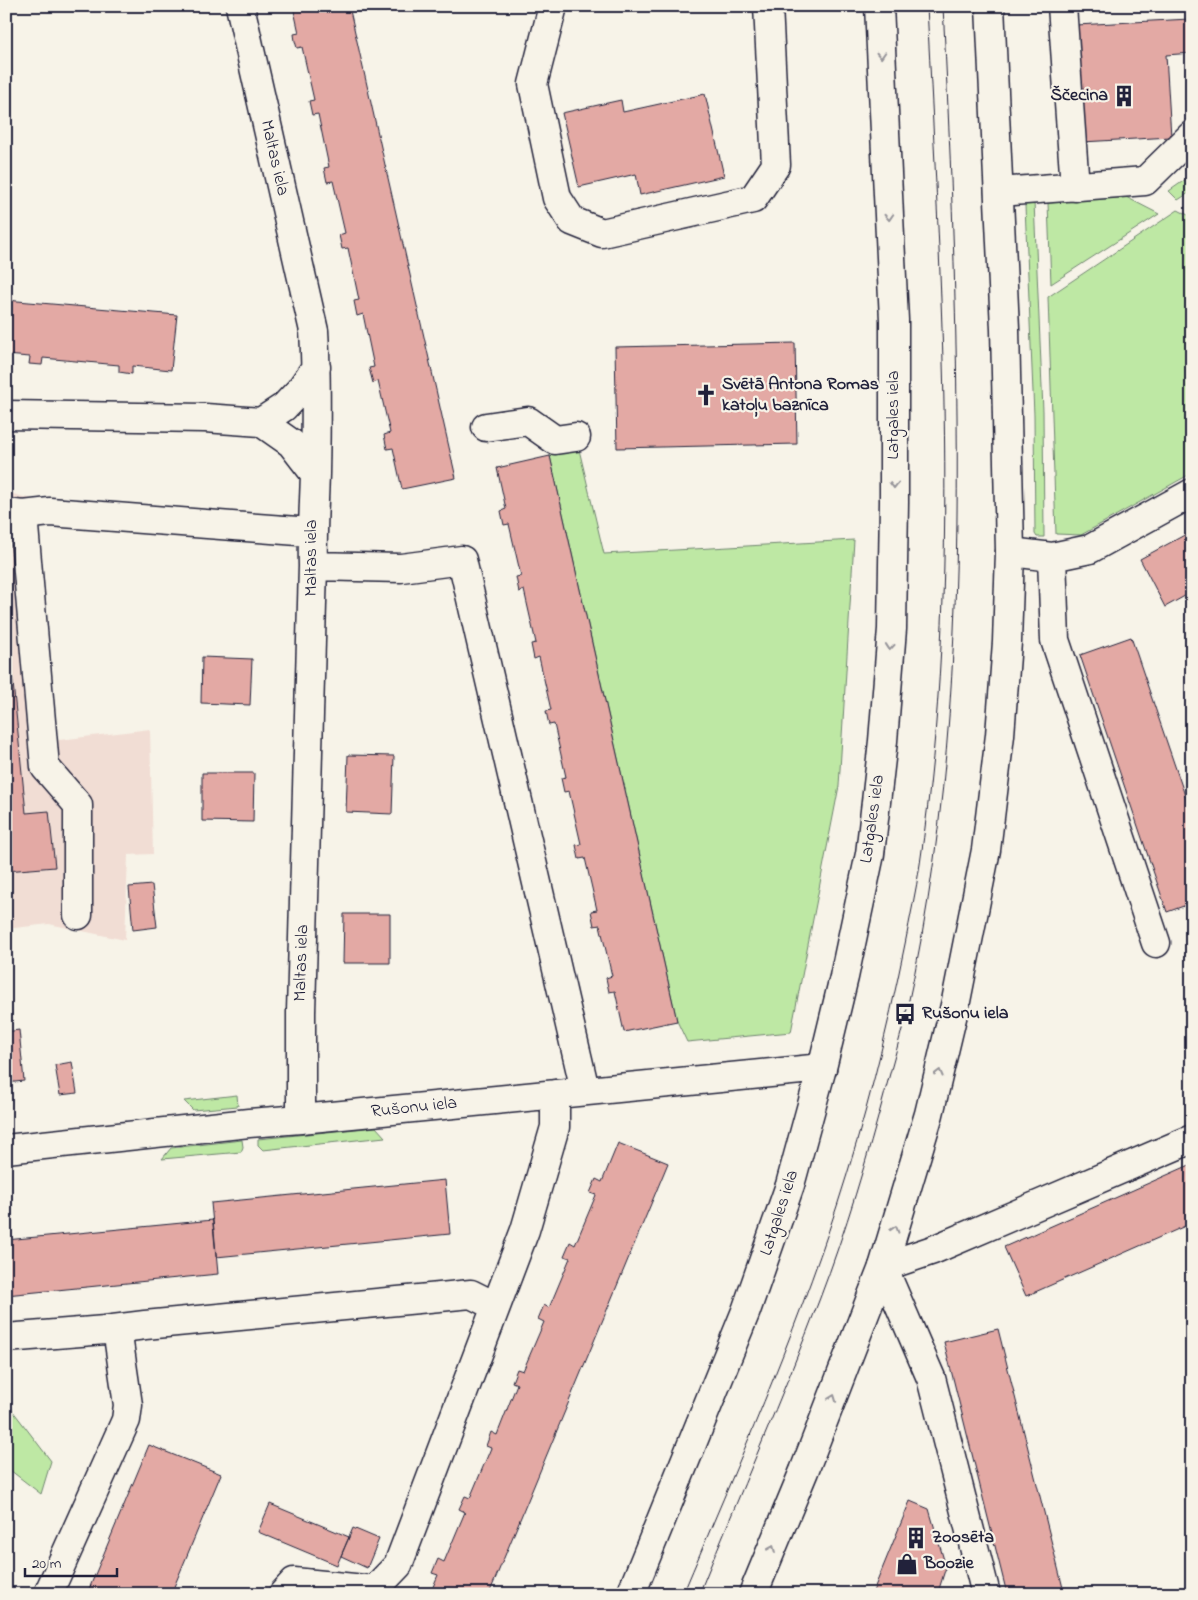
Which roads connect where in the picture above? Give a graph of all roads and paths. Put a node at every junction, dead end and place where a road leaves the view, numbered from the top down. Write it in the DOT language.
graph roads {
  1 [pos="240,6"];
  2 [pos="553,6"];
  3 [pos="768,6"];
  4 [pos="878,6"];
  5 [pos="990,6"];
  6 [pos="1062,6"];
  7 [pos="1192,135"];
  8 [pos="1075,187"];
  9 [pos="999,192"];
  10 [pos="316,367"];
  11 [pos="6,415"];
  12 [pos="261,422"];
  13 [pos="486,428"];
  14 [pos="576,438"];
  15 [pos="315,474"];
  16 [pos="1192,493"];
  17 [pos="14,514"];
  18 [pos="311,532"];
  19 [pos="1010,552"];
  20 [pos="1052,557"];
  21 [pos="313,566"];
  22 [pos="78,915"];
  23 [pos="1156,943"];
  24 [pos="822,1068"];
  25 [pos="585,1090"];
  26 [pos="555,1094"];
  27 [pos="301,1119"];
  28 [pos="1192,1139"];
  29 [pos="6,1149"];
  30 [pos="883,1266"];
  31 [pos="495,1306"];
  32 [pos="118,1328"];
  33 [pos="6,1338"];
  34 [pos="48,1594"];
  35 [pos="283,1594"];
  36 [pos="631,1594"];
  37 [pos="753,1594"];
  38 [pos="986,1594"];
  1 -- 10 [label="main road, Maltas iela"];
  2 -- 3 [label="main road"];
  4 -- 24 [label="main road, Latgales iela, one-way"];
  5 -- 9 [label="main road"];
  6 -- 8 [label="main road"];
  7 -- 8 [label="main road"];
  8 -- 9 [label="main road"];
  9 -- 19 [label="main road"];
  10 -- 12 [label="main road"];
  10 -- 15 [label="main road, Maltas iela"];
  11 -- 12 [label="main road"];
  12 -- 15 [label="main road"];
  13 -- 14 [label="main road"];
  15 -- 18 [label="main road, Maltas iela"];
  16 -- 20 [label="main road"];
  17 -- 18 [label="main road"];
  17 -- 22 [label="main road"];
  18 -- 21 [label="main road, Maltas iela"];
  19 -- 20 [label="main road"];
  30 -- 19 [label="main road, one-way"];
  20 -- 23 [label="main road"];
  21 -- 25 [label="main road"];
  21 -- 27 [label="main road, Maltas iela"];
  24 -- 25 [label="main road, Rušonu iela"];
  24 -- 36 [label="main road, Latgales iela"];
  25 -- 26 [label="main road, Rušonu iela"];
  26 -- 27 [label="main road, Rušonu iela"];
  26 -- 31 [label="main road"];
  27 -- 29 [label="main road, Rušonu iela"];
  28 -- 30 [label="main road"];
  37 -- 30 [label="main road, one-way"];
  30 -- 38 [label="main road"];
  31 -- 32 [label="main road"];
  31 -- 35 [label="main road"];
  32 -- 33 [label="main road"];
  32 -- 34 [label="main road"];
}
